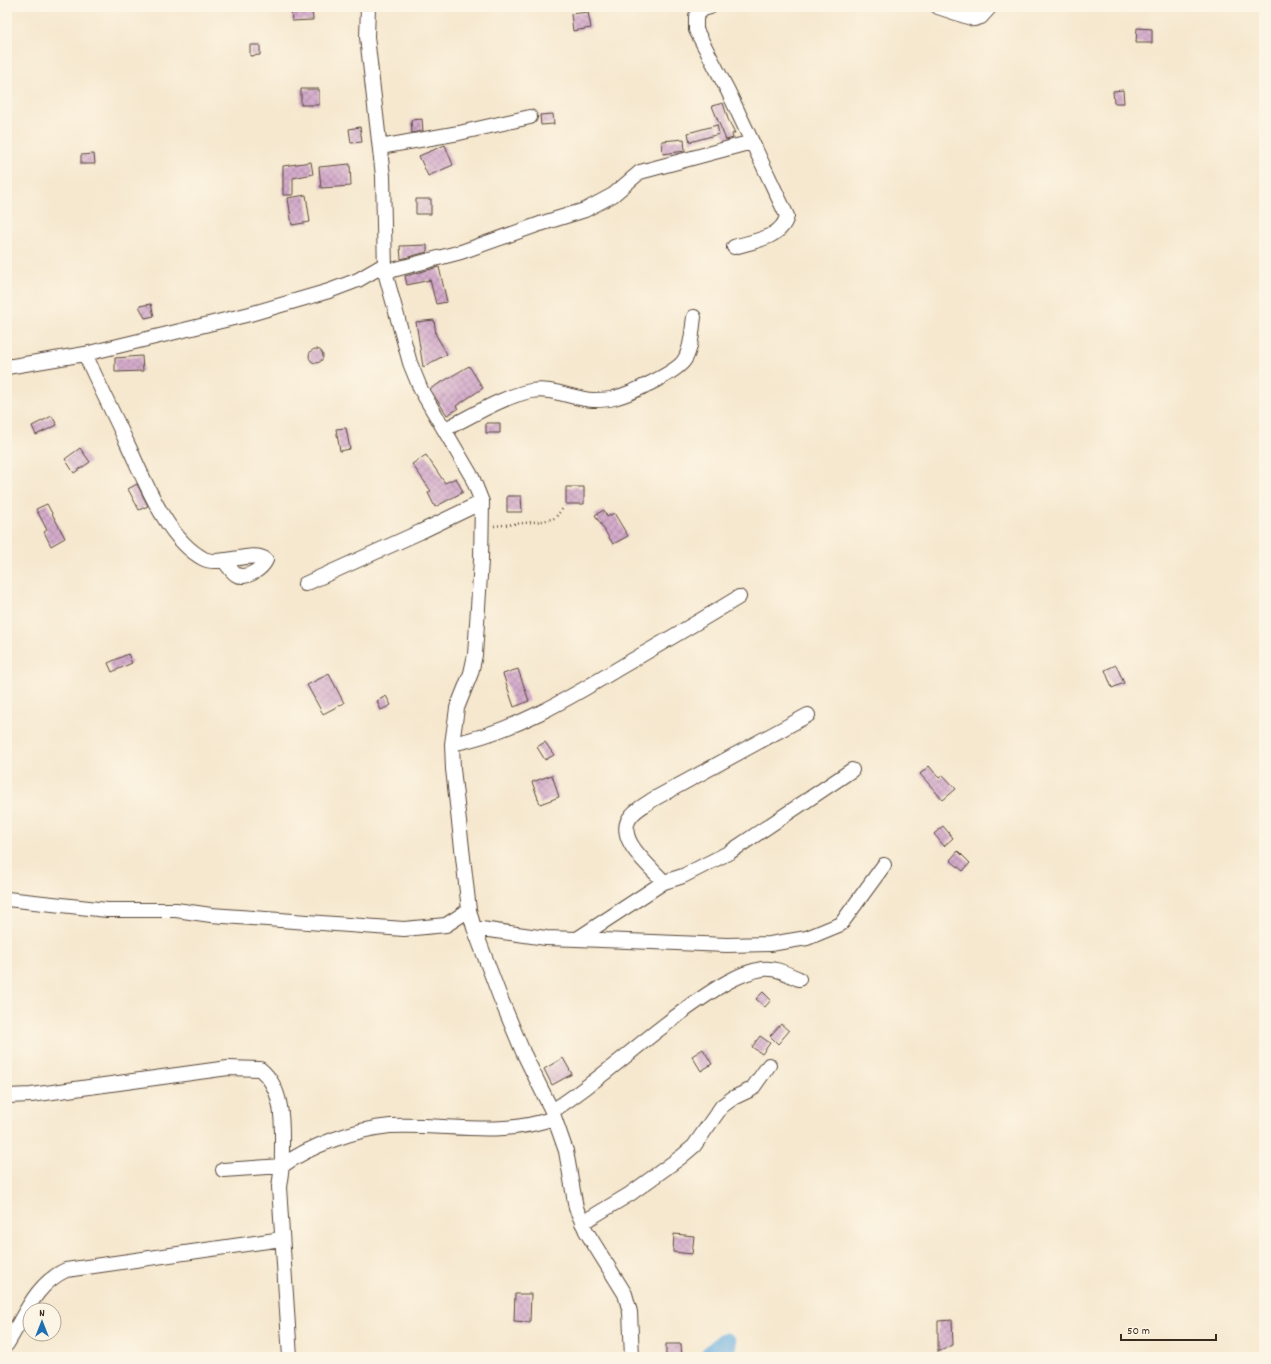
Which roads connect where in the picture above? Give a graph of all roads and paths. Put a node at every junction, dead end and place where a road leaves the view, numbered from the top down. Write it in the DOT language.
graph roads {
  1 [pos="368,7"];
  2 [pos="710,7"];
  3 [pos="938,7"];
  4 [pos="990,7"];
  5 [pos="530,117"];
  6 [pos="752,142"];
  7 [pos="380,147"];
  8 [pos="734,246"];
  9 [pos="385,268"];
  10 [pos="694,317"];
  11 [pos="85,354"];
  12 [pos="7,367"];
  13 [pos="445,429"];
  14 [pos="482,502"];
  15 [pos="564,506"];
  16 [pos="483,527"];
  17 [pos="224,561"];
  18 [pos="305,584"];
  19 [pos="739,597"];
  20 [pos="808,715"];
  21 [pos="452,744"];
  22 [pos="852,770"];
  23 [pos="884,865"];
  24 [pos="664,882"];
  25 [pos="7,899"];
  26 [pos="469,910"];
  27 [pos="474,928"];
  28 [pos="577,939"];
  29 [pos="799,980"];
  30 [pos="769,1065"];
  31 [pos="7,1096"];
  32 [pos="553,1115"];
  33 [pos="282,1166"];
  34 [pos="223,1170"];
  35 [pos="582,1223"];
  36 [pos="282,1239"];
  37 [pos="7,1344"];
  38 [pos="290,1357"];
  39 [pos="632,1357"];
  1 -- 7 [label="street"];
  2 -- 6 [label="street"];
  3 -- 4 [label="street"];
  5 -- 7 [label="street"];
  6 -- 8 [label="street"];
  6 -- 9 [label="street"];
  7 -- 9 [label="street"];
  9 -- 11 [label="street"];
  9 -- 13 [label="street"];
  10 -- 13 [label="street"];
  11 -- 12 [label="street"];
  11 -- 17 [label="street"];
  13 -- 14 [label="street"];
  14 -- 16 [label="street"];
  14 -- 18 [label="street"];
  15 -- 16 [label="path"];
  16 -- 21 [label="street"];
  19 -- 21 [label="street"];
  20 -- 24 [label="street"];
  21 -- 26 [label="street"];
  22 -- 24 [label="street"];
  23 -- 28 [label="street"];
  24 -- 28 [label="street"];
  25 -- 26 [label="street"];
  26 -- 27 [label="street"];
  27 -- 28 [label="street"];
  27 -- 32 [label="street"];
  29 -- 32 [label="street"];
  30 -- 35 [label="street"];
  31 -- 33 [label="street"];
  32 -- 33 [label="street"];
  32 -- 35 [label="street"];
  33 -- 34 [label="street"];
  33 -- 36 [label="street"];
  35 -- 39 [label="street"];
  36 -- 37 [label="street"];
  36 -- 38 [label="street"];
}
